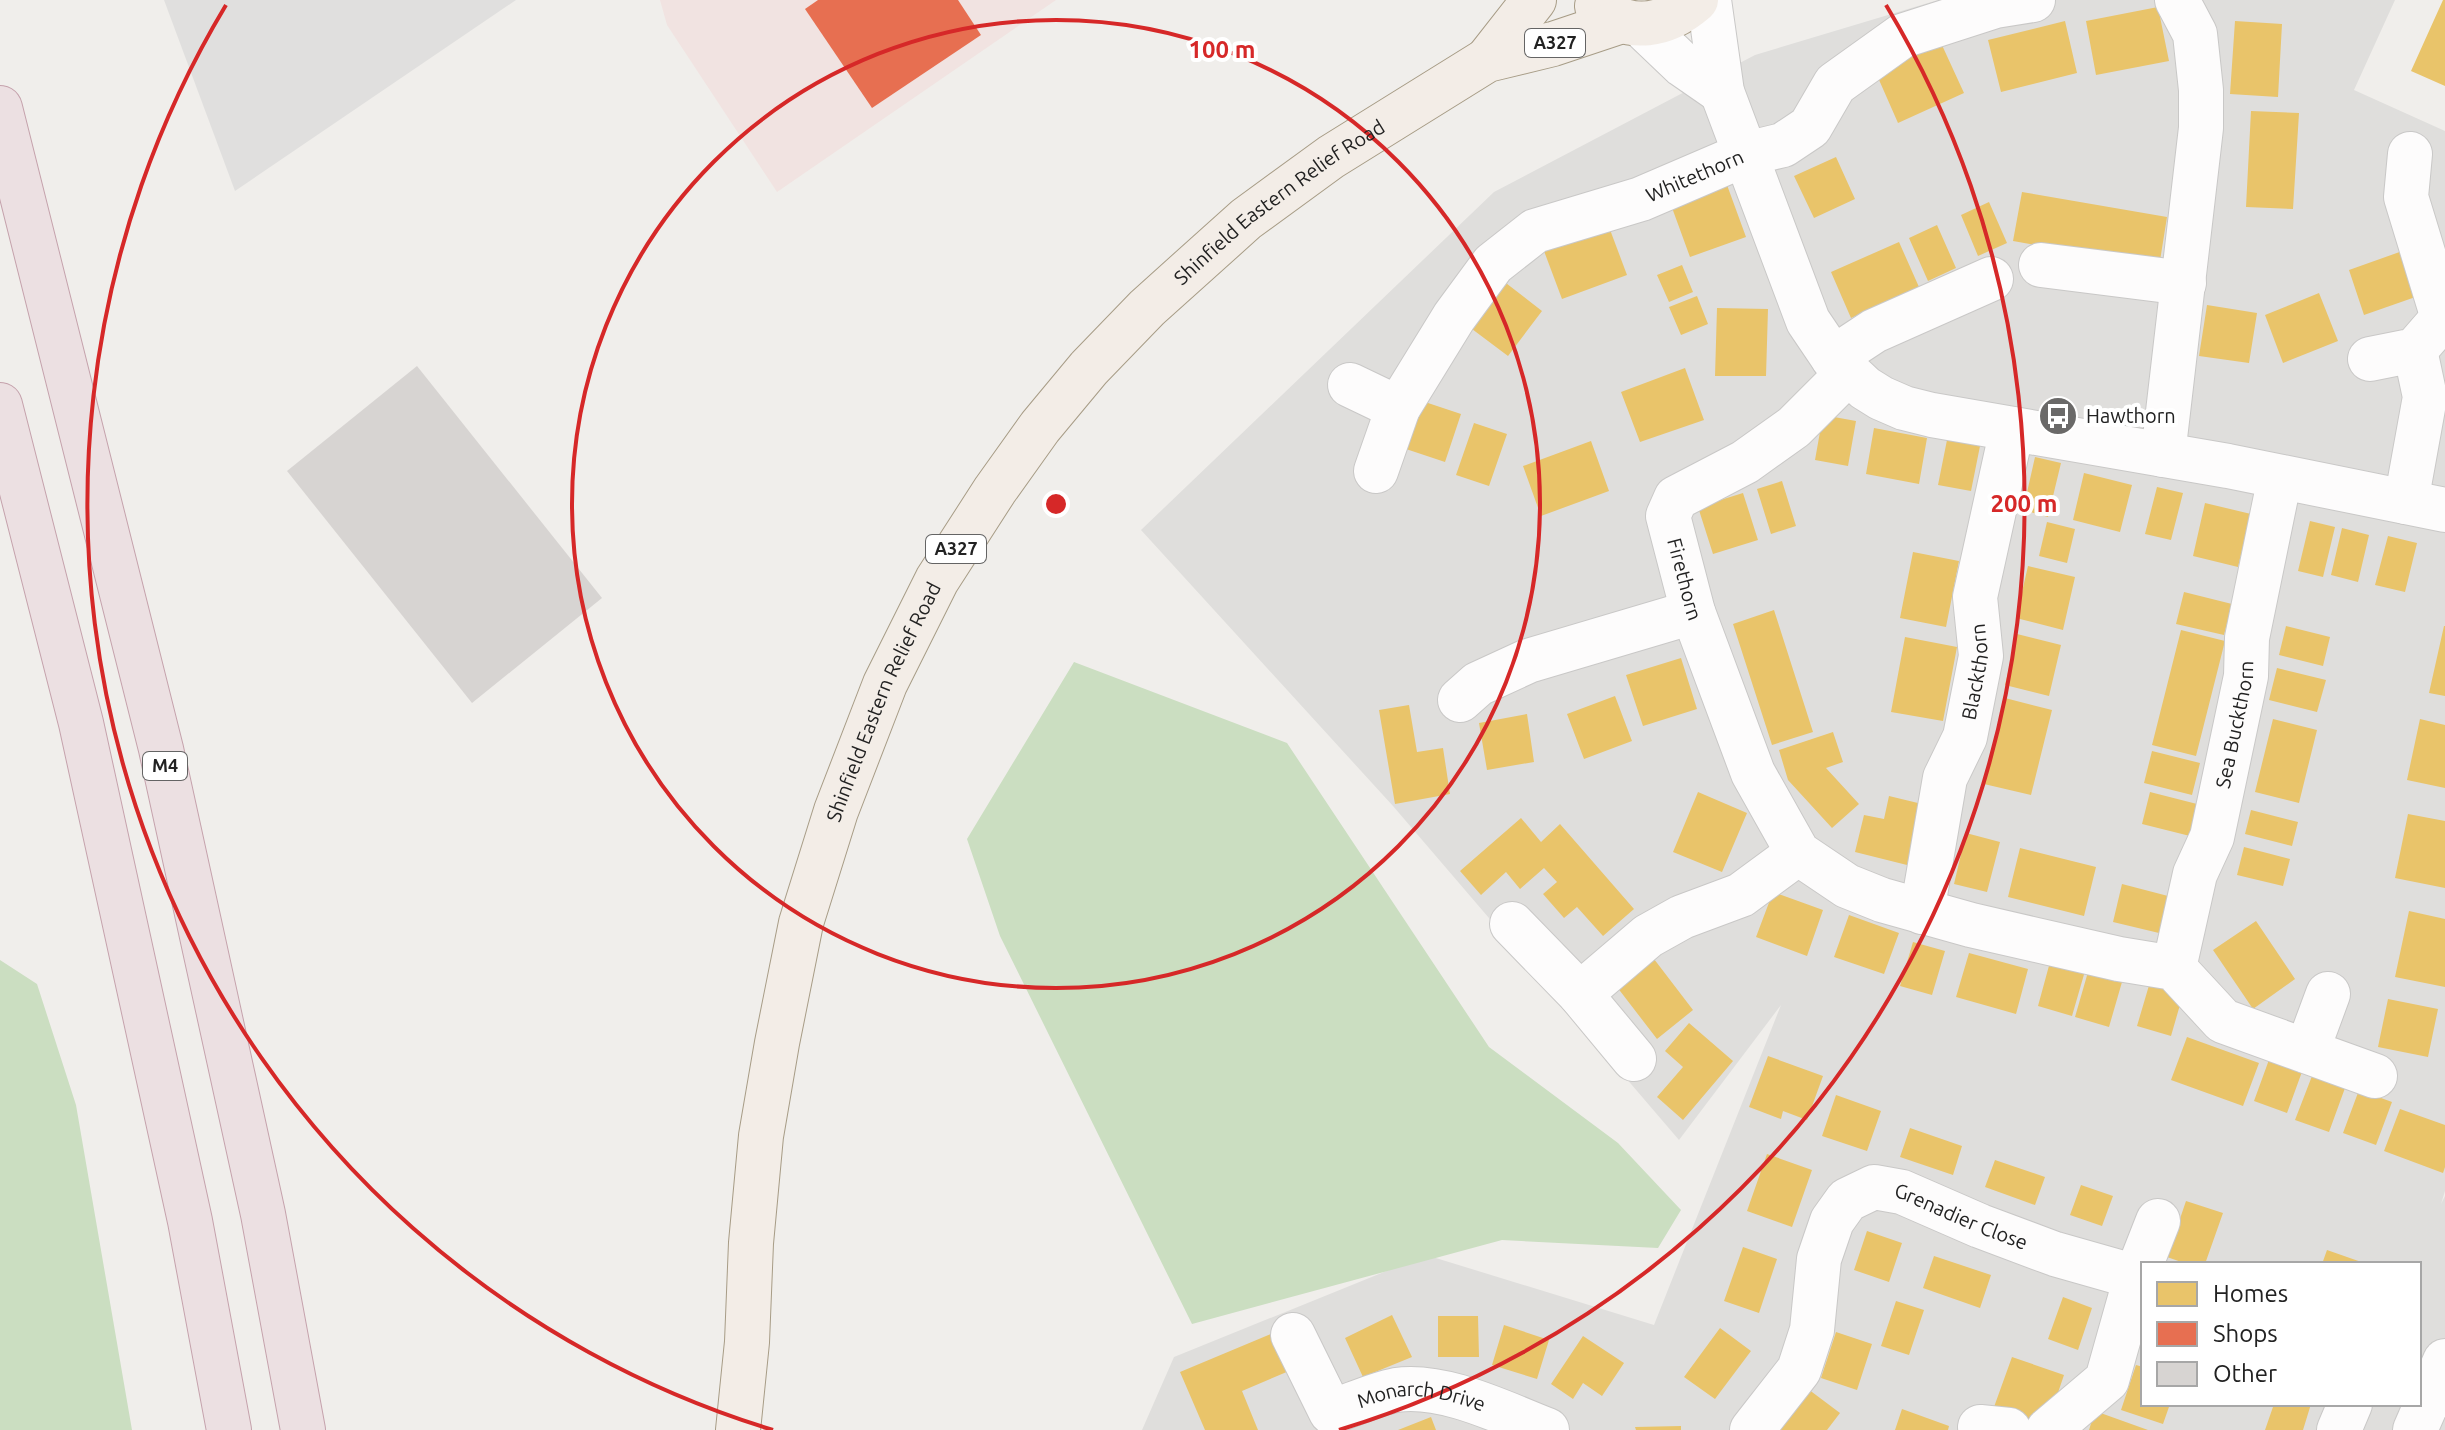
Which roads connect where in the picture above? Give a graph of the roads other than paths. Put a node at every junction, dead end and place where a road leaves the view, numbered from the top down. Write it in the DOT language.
graph roads {
  1 [pos="1534,0"];
  2 [pos="1696,0"];
  3 [pos="1709,0"];
  4 [pos="2033,0"];
  5 [pos="2177,0"];
  6 [pos="1618,15"];
  7 [pos="1487,60"];
  8 [pos="1722,92"];
  9 [pos="0,108"];
  10 [pos="1746,154"];
  11 [pos="2410,154"];
  12 [pos="2041,265"];
  13 [pos="1991,279"];
  14 [pos="2184,283"];
  15 [pos="2434,328"];
  16 [pos="2370,359"];
  17 [pos="1840,366"];
  18 [pos="1350,385"];
  19 [pos="0,405"];
  20 [pos="1398,408"];
  21 [pos="2012,429"];
  22 [pos="2163,455"];
  23 [pos="1376,471"];
  24 [pos="2280,477"];
  25 [pos="2425,506"];
  26 [pos="1693,612"];
  27 [pos="1460,700"];
  28 [pos="1798,853"];
  29 [pos="1922,912"];
  30 [pos="1525,937"];
  31 [pos="2174,968"];
  32 [pos="1580,994"];
  33 [pos="2328,994"];
  34 [pos="1622,1045"];
  35 [pos="2307,1051"];
  36 [pos="2375,1076"];
  37 [pos="2158,1221"];
  38 [pos="2142,1262"];
  39 [pos="2141,1264"];
  40 [pos="2136,1277"];
  41 [pos="1293,1335"];
  42 [pos="747,1342"];
  43 [pos="2445,1361"];
  44 [pos="2349,1406"];
  45 [pos="1335,1421"];
  46 [pos="229,1430"];
  47 [pos="303,1430"];
  48 [pos="738,1430"];
  49 [pos="761,1430"];
  50 [pos="1547,1430"];
  51 [pos="1752,1430"];
  52 [pos="2048,1430"];
  53 [pos="2339,1430"];
  54 [pos="2415,1430"];
  1 -- 7 [label="main road, Shinfield Eastern Relief Road / A327"];
  2 -- 6 [label="main road, Shinfield Eastern Relief Road"];
  3 -- 8 [label="street"];
  4 -- 10 [label="street, Whitethorn"];
  5 -- 14 [label="street"];
  6 -- 7 [label="main road, Shinfield Eastern Relief Road / A327"];
  6 -- 8 [label="street"];
  7 -- 42 [label="main road, Shinfield Eastern Relief Road / A327"];
  8 -- 10 [label="street"];
  9 -- 47 [label="highway, M4"];
  10 -- 17 [label="street"];
  10 -- 20 [label="street, Whitethorn"];
  11 -- 15 [label="street"];
  12 -- 14 [label="street"];
  13 -- 17 [label="street, Firethorn"];
  14 -- 22 [label="street"];
  15 -- 16 [label="street"];
  15 -- 25 [label="street"];
  17 -- 21 [label="street"];
  17 -- 26 [label="street, Firethorn"];
  18 -- 20 [label="street"];
  19 -- 46 [label="highway"];
  20 -- 23 [label="street, Whitethorn"];
  21 -- 22 [label="street"];
  21 -- 29 [label="street, Blackthorn"];
  22 -- 24 [label="street"];
  24 -- 25 [label="street"];
  24 -- 31 [label="street, Sea Buckthorn"];
  26 -- 27 [label="street"];
  26 -- 28 [label="street, Firethorn"];
  28 -- 29 [label="street, Firethorn"];
  28 -- 32 [label="street"];
  29 -- 31 [label="street, Firethorn"];
  30 -- 32 [label="street"];
  31 -- 35 [label="street"];
  32 -- 34 [label="street"];
  33 -- 35 [label="street"];
  35 -- 36 [label="street"];
  37 -- 38 [label="street"];
  39 -- 40 [label="street"];
  40 -- 51 [label="street, Grenadier Close"];
  40 -- 52 [label="street"];
  41 -- 45 [label="street, Monarch Drive"];
  42 -- 48 [label="main road, Shinfield Eastern Relief Road / A327"];
  42 -- 49 [label="main road, Shinfield Eastern Relief Road / A327"];
  43 -- 54 [label="street"];
  44 -- 53 [label="street"];
  45 -- 50 [label="street, Monarch Drive"];
}
